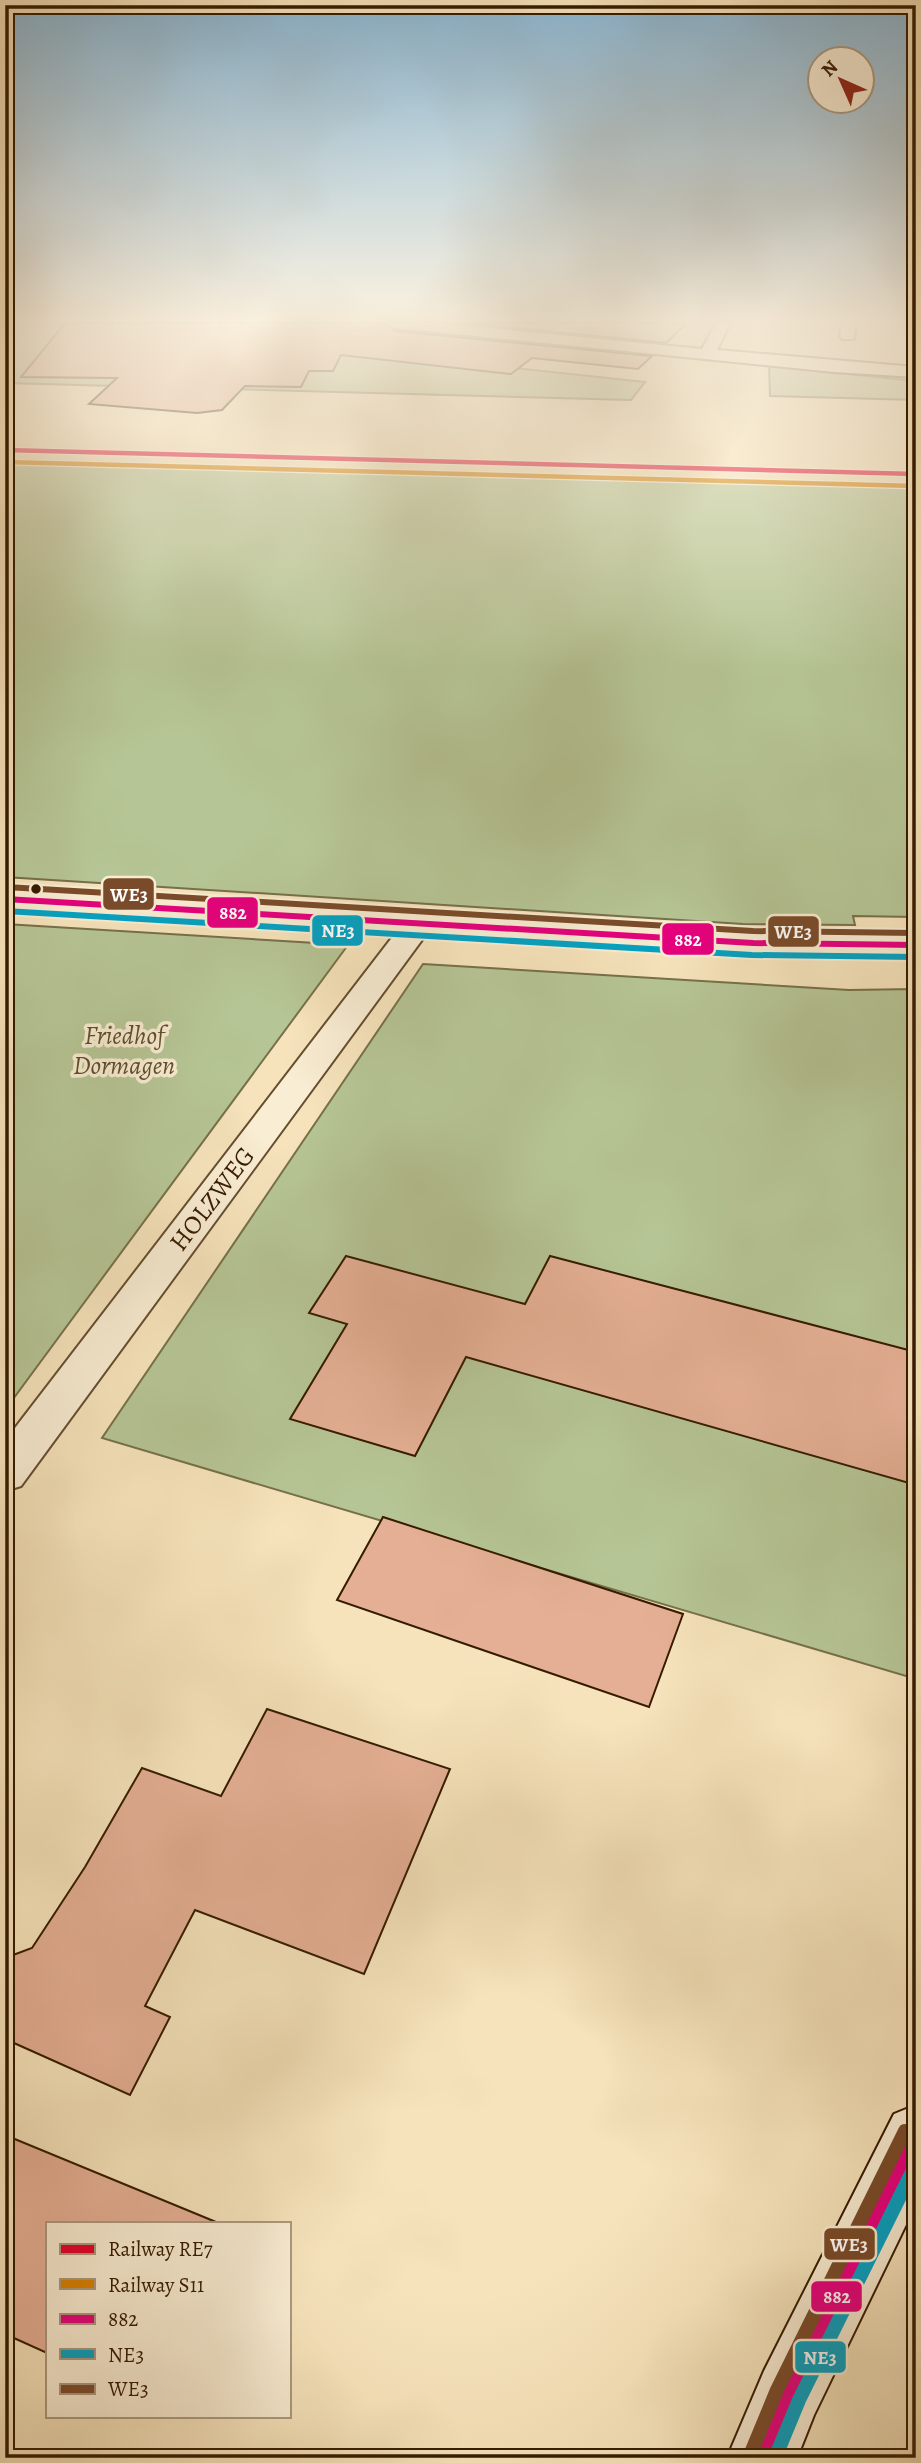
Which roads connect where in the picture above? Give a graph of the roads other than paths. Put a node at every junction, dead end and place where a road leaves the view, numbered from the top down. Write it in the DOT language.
graph roads {
  1 [pos="5,899"];
  2 [pos="419,923"];
  3 [pos="916,945"];
  4 [pos="5,1474"];
  5 [pos="916,2136"];
  6 [pos="762,2458"];
  1 -- 2 [label="street"];
  2 -- 3 [label="street"];
  2 -- 4 [label="street, HOLZWEG"];
  5 -- 6 [label="street"];
}
